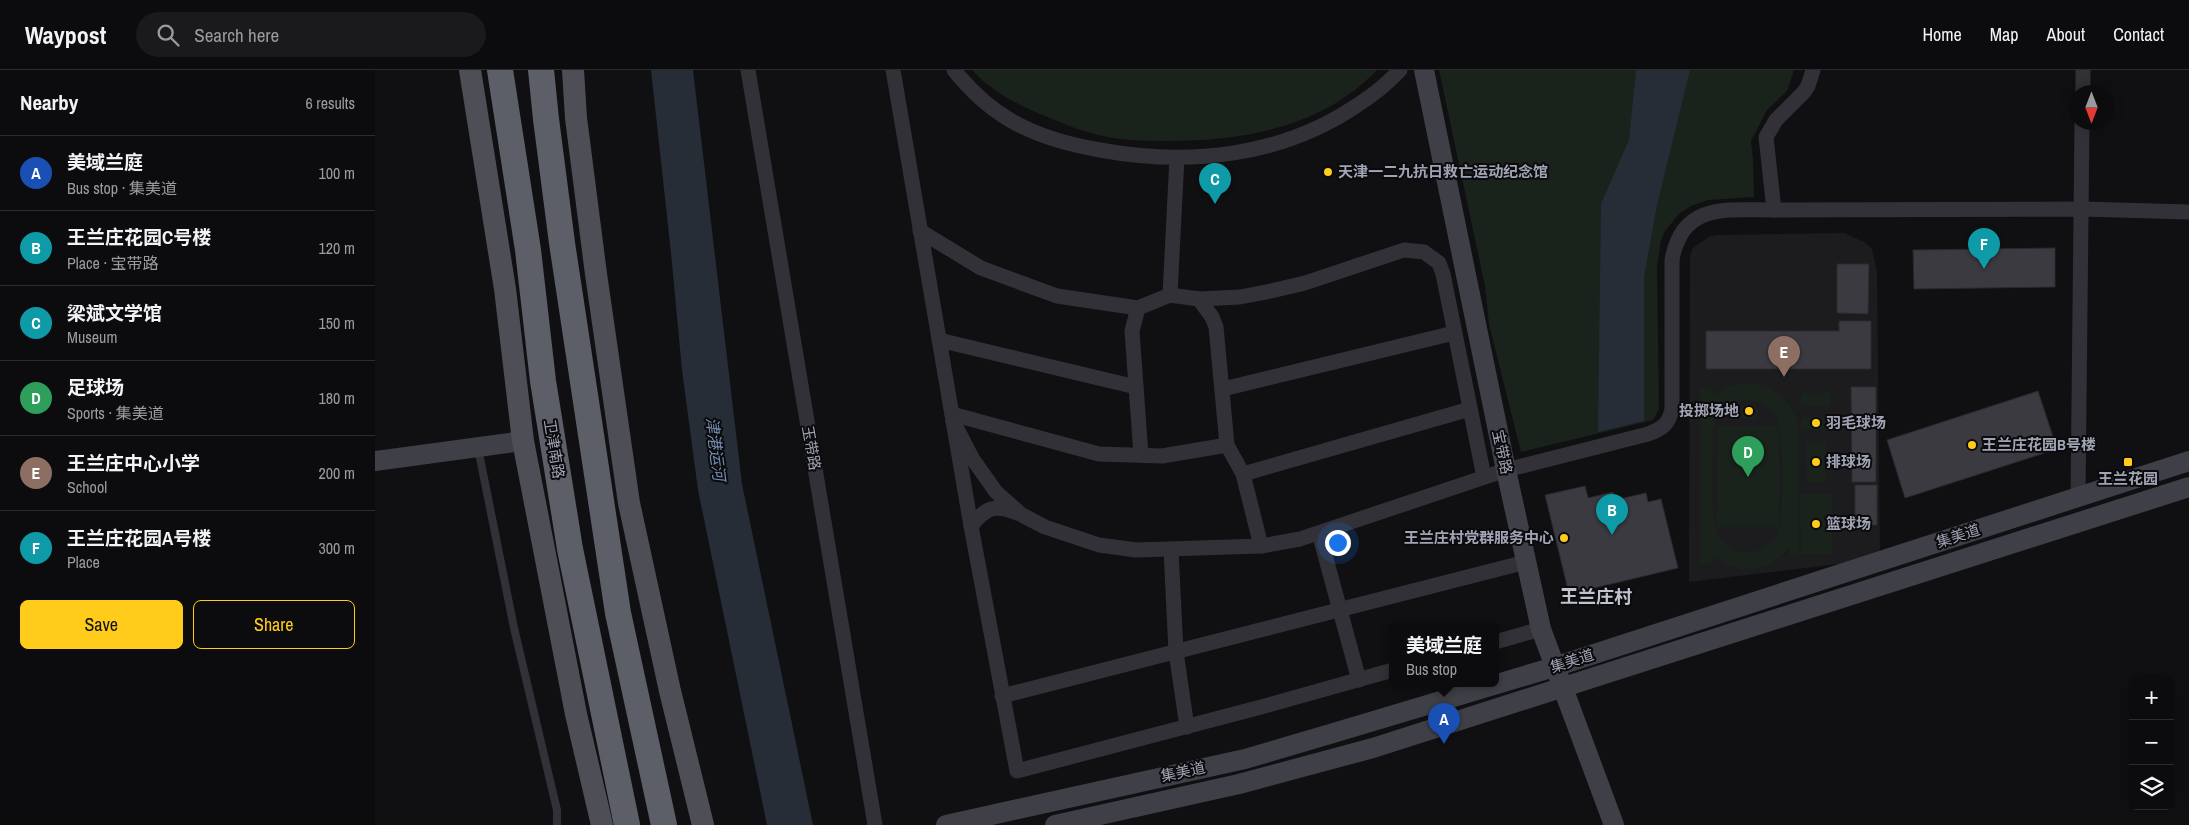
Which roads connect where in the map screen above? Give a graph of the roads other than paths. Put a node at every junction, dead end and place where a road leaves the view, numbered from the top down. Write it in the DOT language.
graph roads {
  1 [pos="470,70"];
  2 [pos="501,70"];
  3 [pos="541,70"];
  4 [pos="573,70"];
  5 [pos="748,70"];
  6 [pos="893,70"];
  7 [pos="954,70"];
  8 [pos="1400,70"];
  9 [pos="1424,70"];
  10 [pos="1813,70"];
  11 [pos="2083,70"];
  12 [pos="2083,85"];
  13 [pos="2083,130"];
  14 [pos="1177,157"];
  15 [pos="2082,209"];
  16 [pos="1773,210"];
  17 [pos="2189,212"];
  18 [pos="920,231"];
  19 [pos="1170,295"];
  20 [pos="1199,299"];
  21 [pos="1138,308"];
  22 [pos="1454,332"];
  23 [pos="939,340"];
  24 [pos="1136,387"];
  25 [pos="1223,389"];
  26 [pos="1470,409"];
  27 [pos="953,418"];
  28 [pos="523,441"];
  29 [pos="1227,445"];
  30 [pos="478,447"];
  31 [pos="1141,455"];
  32 [pos="375,461"];
  33 [pos="2189,461"];
  34 [pos="1506,470"];
  35 [pos="1243,474"];
  36 [pos="1484,477"];
  37 [pos="2189,487"];
  38 [pos="2078,497"];
  39 [pos="1022,515"];
  40 [pos="971,526"];
  41 [pos="1319,533"];
  42 [pos="1261,546"];
  43 [pos="1171,550"];
  44 [pos="1525,562"];
  45 [pos="1339,610"];
  46 [pos="1541,629"];
  47 [pos="1499,641"];
  48 [pos="1176,652"];
  49 [pos="1554,667"];
  50 [pos="1389,671"];
  51 [pos="1359,680"];
  52 [pos="1499,683"];
  53 [pos="1487,687"];
  54 [pos="1562,688"];
  55 [pos="1002,696"];
  56 [pos="1187,727"];
  57 [pos="557,825"];
  58 [pos="602,825"];
  59 [pos="627,825"];
  60 [pos="664,825"];
  61 [pos="703,825"];
  62 [pos="875,825"];
  63 [pos="945,825"];
  64 [pos="1055,825"];
  65 [pos="1614,825"];
  1 -- 28 [label="main road"];
  2 -- 59 [label="highway, 卫津南路"];
  3 -- 60 [label="highway"];
  4 -- 61 [label="main road"];
  5 -- 62 [label="street, 玉带路"];
  6 -- 18 [label="street"];
  7 -- 14 [label="street"];
  8 -- 14 [label="street"];
  9 -- 34 [label="main road, 宝带路"];
  10 -- 16 [label="street"];
  11 -- 12 [label="street"];
  13 -- 15 [label="street"];
  14 -- 19 [label="street"];
  15 -- 16 [label="street"];
  15 -- 17 [label="street"];
  15 -- 38 [label="street"];
  16 -- 34 [label="street"];
  18 -- 21 [label="street"];
  18 -- 23 [label="street"];
  19 -- 20 [label="street"];
  19 -- 21 [label="street"];
  20 -- 22 [label="street"];
  20 -- 25 [label="street"];
  21 -- 24 [label="street"];
  22 -- 25 [label="street"];
  22 -- 26 [label="street"];
  23 -- 24 [label="street"];
  23 -- 27 [label="street"];
  24 -- 31 [label="street"];
  25 -- 29 [label="street"];
  26 -- 35 [label="street"];
  26 -- 36 [label="street"];
  27 -- 31 [label="street"];
  27 -- 39 [label="street"];
  27 -- 40 [label="street"];
  28 -- 30 [label="main road"];
  28 -- 58 [label="main road"];
  29 -- 31 [label="street"];
  29 -- 35 [label="street"];
  30 -- 32 [label="main road"];
  30 -- 57 [label="lane"];
  33 -- 38 [label="main road, 集美道"];
  34 -- 36 [label="street"];
  34 -- 44 [label="main road, 宝带路"];
  35 -- 42 [label="street"];
  36 -- 41 [label="street"];
  37 -- 54 [label="main road, 集美道"];
  38 -- 49 [label="main road, 集美道"];
  39 -- 40 [label="street"];
  39 -- 43 [label="street"];
  40 -- 55 [label="street"];
  41 -- 42 [label="street"];
  41 -- 45 [label="street"];
  42 -- 43 [label="street"];
  43 -- 48 [label="street"];
  44 -- 45 [label="street"];
  44 -- 46 [label="main road, 宝带路"];
  45 -- 48 [label="street"];
  45 -- 51 [label="street"];
  46 -- 47 [label="street"];
  46 -- 49 [label="main road, 宝带路"];
  48 -- 55 [label="street"];
  48 -- 56 [label="street"];
  49 -- 52 [label="main road, 集美道"];
  49 -- 54 [label="main road, 宝带路"];
  50 -- 51 [label="street"];
  51 -- 56 [label="street"];
  53 -- 63 [label="main road, 集美道"];
  54 -- 64 [label="main road, 集美道"];
  54 -- 65 [label="main road, 宝带路"];
  55 -- 56 [label="street"];
}
